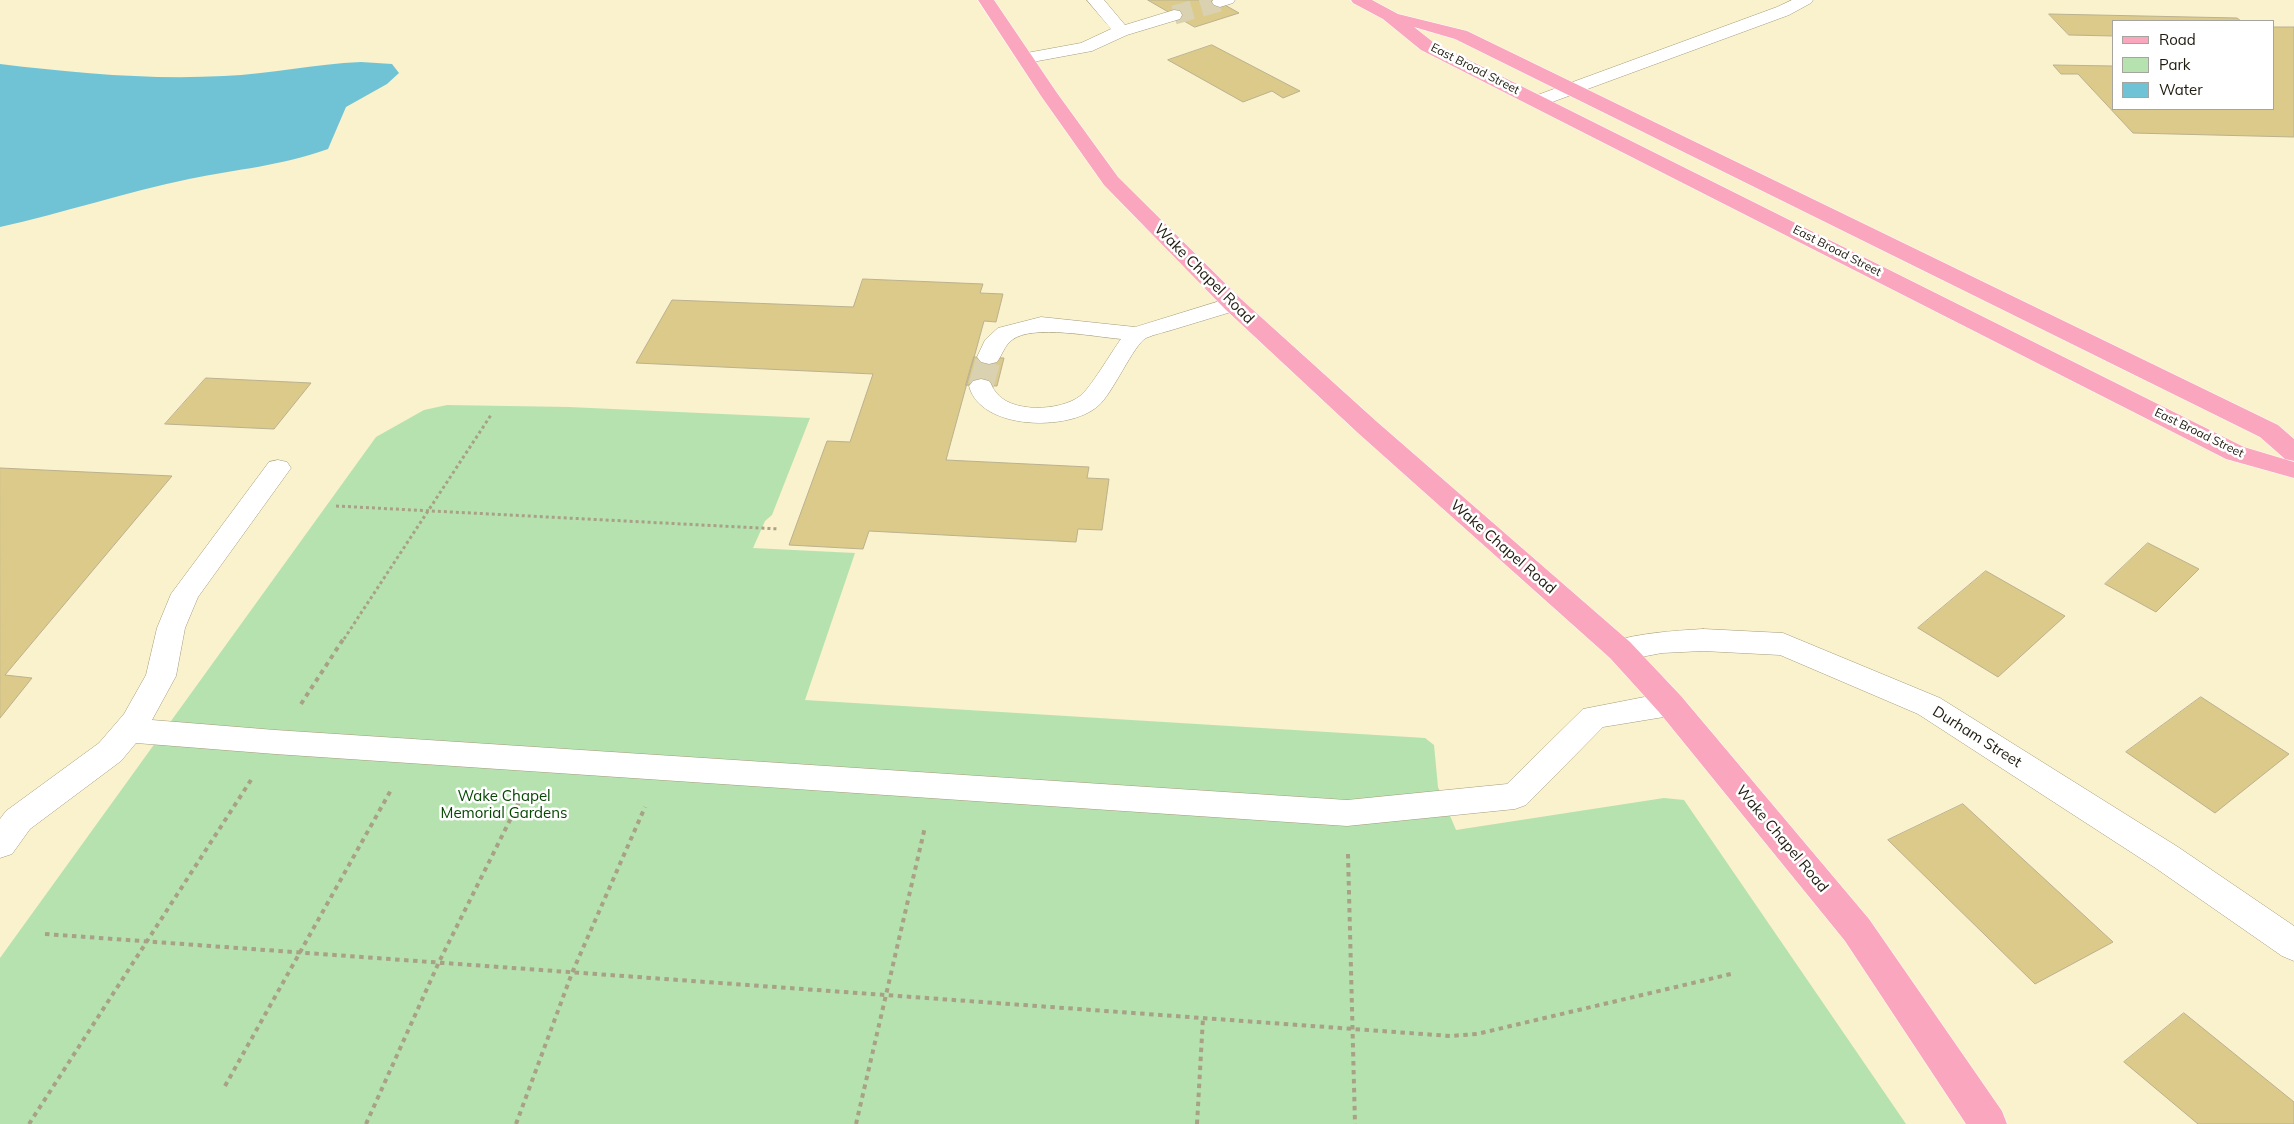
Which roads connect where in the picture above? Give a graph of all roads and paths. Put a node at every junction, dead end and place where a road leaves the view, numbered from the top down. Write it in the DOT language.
graph roads {
  1 [pos="986,0"];
  2 [pos="1095,0"];
  3 [pos="1359,0"];
  4 [pos="1805,0"];
  5 [pos="1174,15"];
  6 [pos="1388,15"];
  7 [pos="1121,31"];
  8 [pos="1026,58"];
  9 [pos="1569,88"];
  10 [pos="1538,101"];
  11 [pos="1233,304"];
  12 [pos="1136,334"];
  13 [pos="989,357"];
  14 [pos="981,386"];
  15 [pos="491,415"];
  16 [pos="2294,453"];
  17 [pos="278,468"];
  18 [pos="2294,470"];
  19 [pos="336,506"];
  20 [pos="427,511"];
  21 [pos="779,529"];
  22 [pos="1620,650"];
  23 [pos="1670,704"];
  24 [pos="128,730"];
  25 [pos="275,742"];
  26 [pos="414,750"];
  27 [pos="540,759"];
  28 [pos="662,768"];
  29 [pos="934,785"];
  30 [pos="1347,813"];
  31 [pos="0,844"];
  32 [pos="44,934"];
  33 [pos="147,941"];
  34 [pos="2294,945"];
  35 [pos="301,952"];
  36 [pos="439,962"];
  37 [pos="572,973"];
  38 [pos="1735,973"];
  39 [pos="886,995"];
  40 [pos="1203,1018"];
  41 [pos="1353,1029"];
  42 [pos="225,1086"];
  43 [pos="29,1124"];
  44 [pos="366,1124"];
  45 [pos="516,1124"];
  46 [pos="856,1124"];
  47 [pos="1197,1124"];
  48 [pos="1355,1124"];
  49 [pos="1988,1124"];
  1 -- 8 [label="main road, Wake Chapel Road"];
  2 -- 7 [label="street"];
  3 -- 6 [label="main road, East Broad Street"];
  4 -- 9 [label="street"];
  5 -- 7 [label="street"];
  6 -- 9 [label="main road, East Broad Street"];
  6 -- 10 [label="main road, East Broad Street"];
  7 -- 8 [label="street"];
  8 -- 11 [label="main road, Wake Chapel Road"];
  9 -- 10 [label="street"];
  9 -- 16 [label="main road, East Broad Street"];
  10 -- 18 [label="main road, East Broad Street"];
  11 -- 12 [label="street"];
  11 -- 22 [label="main road, Wake Chapel Road"];
  12 -- 13 [label="street"];
  12 -- 14 [label="street"];
  15 -- 20 [label="path"];
  17 -- 24 [label="street"];
  19 -- 20 [label="path"];
  20 -- 21 [label="path"];
  20 -- 25 [label="path"];
  22 -- 23 [label="main road, Wake Chapel Road"];
  22 -- 34 [label="street, Durham Street"];
  23 -- 30 [label="street"];
  23 -- 49 [label="main road, Wake Chapel Road"];
  24 -- 25 [label="street"];
  24 -- 31 [label="street"];
  25 -- 26 [label="street"];
  25 -- 33 [label="path"];
  26 -- 27 [label="street"];
  26 -- 35 [label="path"];
  27 -- 28 [label="street"];
  27 -- 36 [label="path"];
  28 -- 29 [label="street"];
  28 -- 37 [label="path"];
  29 -- 30 [label="street"];
  29 -- 39 [label="path"];
  30 -- 41 [label="path"];
  32 -- 33 [label="path"];
  33 -- 35 [label="path"];
  33 -- 43 [label="path"];
  35 -- 36 [label="path"];
  35 -- 42 [label="path"];
  36 -- 37 [label="path"];
  36 -- 44 [label="path"];
  37 -- 39 [label="path"];
  37 -- 45 [label="path"];
  38 -- 41 [label="path"];
  39 -- 40 [label="path"];
  39 -- 46 [label="path"];
  40 -- 41 [label="path"];
  40 -- 47 [label="path"];
  41 -- 48 [label="path"];
}
